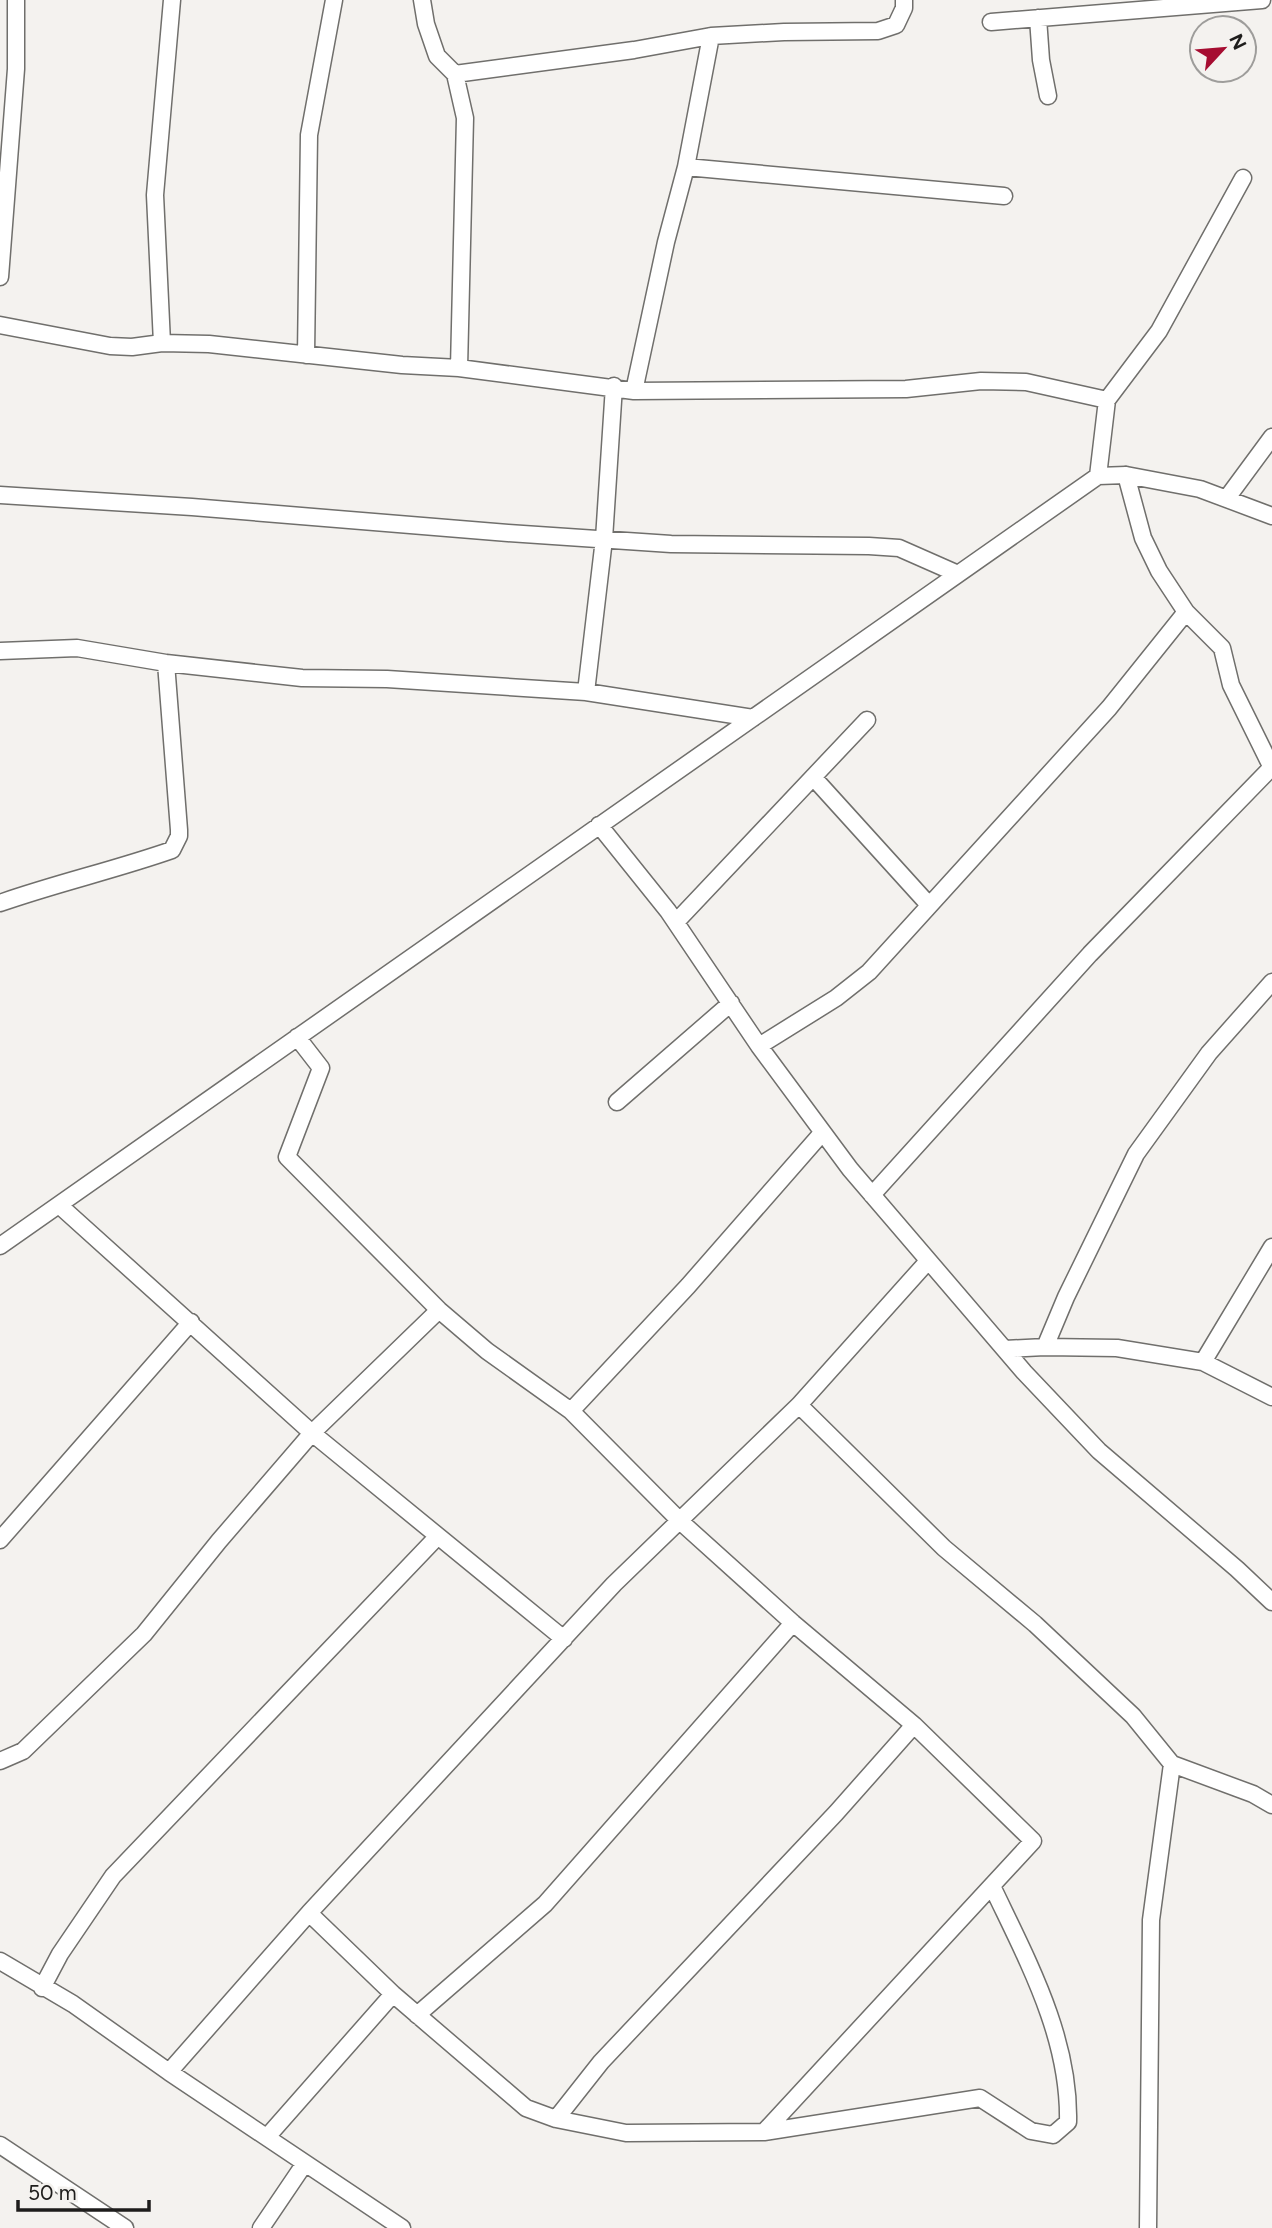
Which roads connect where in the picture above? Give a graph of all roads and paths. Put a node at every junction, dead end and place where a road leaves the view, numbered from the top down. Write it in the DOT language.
graph roads {
  1 [pos="16,0"];
  2 [pos="172,0"];
  3 [pos="334,0"];
  4 [pos="422,0"];
  5 [pos="904,0"];
  6 [pos="1262,0"];
  7 [pos="1127,5"];
  8 [pos="1038,18"];
  9 [pos="991,22"];
  10 [pos="711,36"];
  11 [pos="455,74"];
  12 [pos="1048,96"];
  13 [pos="686,167"];
  14 [pos="1243,178"];
  15 [pos="1004,196"];
  16 [pos="0,277"];
  17 [pos="0,325"];
  18 [pos="162,343"];
  19 [pos="306,355"];
  20 [pos="459,368"];
  21 [pos="614,386"];
  22 [pos="634,391"];
  23 [pos="1107,400"];
  24 [pos="1272,437"];
  25 [pos="1126,475"];
  26 [pos="1098,476"];
  27 [pos="0,495"];
  28 [pos="1227,498"];
  29 [pos="1272,516"];
  30 [pos="604,539"];
  31 [pos="957,574"];
  32 [pos="1186,612"];
  33 [pos="0,651"];
  34 [pos="166,663"];
  35 [pos="586,692"];
  36 [pos="753,718"];
  37 [pos="867,720"];
  38 [pos="1272,768"];
  39 [pos="813,777"];
  40 [pos="600,825"];
  41 [pos="0,903"];
  42 [pos="929,905"];
  43 [pos="676,922"];
  44 [pos="1272,982"];
  45 [pos="731,1003"];
  46 [pos="298,1037"];
  47 [pos="758,1046"];
  48 [pos="617,1102"];
  49 [pos="822,1133"];
  50 [pos="872,1195"];
  51 [pos="59,1205"];
  52 [pos="0,1246"];
  53 [pos="1272,1247"];
  54 [pos="928,1261"];
  55 [pos="439,1310"];
  56 [pos="191,1322"];
  57 [pos="1045,1347"];
  58 [pos="1005,1349"];
  59 [pos="1203,1362"];
  60 [pos="1272,1397"];
  61 [pos="799,1405"];
  62 [pos="570,1411"];
  63 [pos="312,1433"];
  64 [pos="681,1522"];
  65 [pos="438,1536"];
  66 [pos="0,1540"];
  67 [pos="1272,1602"];
  68 [pos="793,1623"];
  69 [pos="564,1639"];
  70 [pos="914,1725"];
  71 [pos="0,1761"];
  72 [pos="1172,1764"];
  73 [pos="1272,1805"];
  74 [pos="992,1885"];
  75 [pos="309,1913"];
  76 [pos="0,1961"];
  77 [pos="42,1988"];
  78 [pos="393,1994"];
  79 [pos="417,2015"];
  80 [pos="169,2072"];
  81 [pos="556,2119"];
  82 [pos="764,2132"];
  83 [pos="267,2137"];
  84 [pos="0,2146"];
  85 [pos="305,2163"];
  86 [pos="125,2228"];
  87 [pos="261,2228"];
  88 [pos="402,2228"];
  89 [pos="1148,2228"];
  1 -- 16 [label="street"];
  2 -- 18 [label="street"];
  3 -- 19 [label="street"];
  4 -- 11 [label="street"];
  5 -- 10 [label="street"];
  6 -- 7 [label="street"];
  7 -- 8 [label="street"];
  8 -- 9 [label="street"];
  8 -- 12 [label="street"];
  10 -- 11 [label="street"];
  10 -- 13 [label="street"];
  11 -- 20 [label="street"];
  13 -- 15 [label="street"];
  13 -- 22 [label="street"];
  14 -- 23 [label="street"];
  17 -- 18 [label="street"];
  18 -- 19 [label="street"];
  19 -- 20 [label="street"];
  20 -- 21 [label="street"];
  21 -- 22 [label="street"];
  21 -- 30 [label="street"];
  22 -- 23 [label="street"];
  23 -- 26 [label="street"];
  24 -- 28 [label="street"];
  25 -- 26 [label="street"];
  25 -- 28 [label="street"];
  25 -- 32 [label="street"];
  26 -- 31 [label="street"];
  27 -- 30 [label="street"];
  28 -- 29 [label="street"];
  30 -- 31 [label="street"];
  30 -- 35 [label="street"];
  31 -- 36 [label="street"];
  32 -- 38 [label="street"];
  32 -- 42 [label="street"];
  33 -- 34 [label="street"];
  34 -- 35 [label="street"];
  34 -- 41 [label="street"];
  35 -- 36 [label="street"];
  36 -- 40 [label="street"];
  37 -- 39 [label="street"];
  38 -- 50 [label="street"];
  39 -- 42 [label="street"];
  39 -- 43 [label="street"];
  40 -- 43 [label="street"];
  40 -- 46 [label="street"];
  42 -- 47 [label="street"];
  43 -- 45 [label="street"];
  44 -- 57 [label="street"];
  45 -- 47 [label="street"];
  45 -- 48 [label="street"];
  46 -- 51 [label="street"];
  46 -- 55 [label="street"];
  47 -- 49 [label="street"];
  49 -- 50 [label="street"];
  49 -- 62 [label="street"];
  50 -- 54 [label="street"];
  51 -- 52 [label="street"];
  51 -- 56 [label="street"];
  53 -- 59 [label="street"];
  54 -- 58 [label="street"];
  54 -- 61 [label="street"];
  55 -- 62 [label="street"];
  55 -- 63 [label="street"];
  56 -- 63 [label="street"];
  56 -- 66 [label="street"];
  57 -- 58 [label="street"];
  57 -- 59 [label="street"];
  58 -- 67 [label="street"];
  59 -- 60 [label="street"];
  61 -- 64 [label="street"];
  61 -- 72 [label="street"];
  62 -- 64 [label="street"];
  63 -- 65 [label="street"];
  63 -- 71 [label="street"];
  64 -- 68 [label="street"];
  64 -- 69 [label="street"];
  65 -- 69 [label="street"];
  65 -- 77 [label="street"];
  68 -- 70 [label="street"];
  68 -- 79 [label="street"];
  69 -- 75 [label="street"];
  70 -- 74 [label="street"];
  70 -- 81 [label="street"];
  72 -- 73 [label="street"];
  72 -- 89 [label="street"];
  74 -- 82 [label="street"];
  74 -- 82 [label="street"];
  75 -- 78 [label="street"];
  75 -- 80 [label="street"];
  76 -- 77 [label="street"];
  77 -- 80 [label="street"];
  78 -- 79 [label="street"];
  78 -- 83 [label="street"];
  79 -- 81 [label="street"];
  80 -- 83 [label="street"];
  81 -- 82 [label="street"];
  83 -- 85 [label="street"];
  84 -- 86 [label="street"];
  85 -- 87 [label="street"];
  85 -- 88 [label="street"];
}
